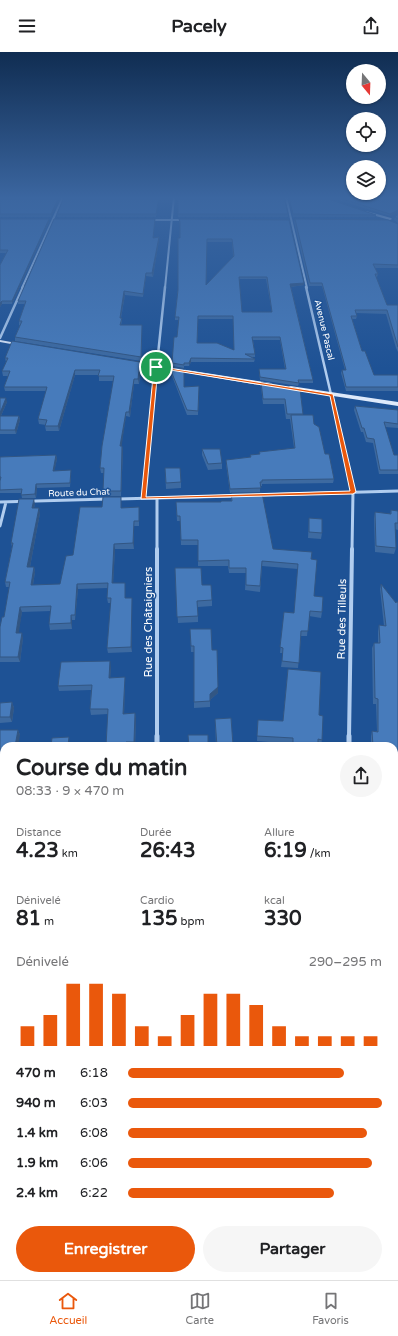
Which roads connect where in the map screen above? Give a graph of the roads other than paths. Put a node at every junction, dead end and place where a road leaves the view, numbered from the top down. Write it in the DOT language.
graph roads {
  1 [pos="38,254"];
  2 [pos="168,254"];
  3 [pos="299,254"];
  4 [pos="0,338"];
  5 [pos="0,341"];
  6 [pos="31,346"];
  7 [pos="125,362"];
  8 [pos="156,367"];
  9 [pos="278,387"];
  10 [pos="286,388"];
  11 [pos="332,395"];
  12 [pos="398,404"];
  13 [pos="398,491"];
  14 [pos="353,492"];
  15 [pos="243,495"];
  16 [pos="251,495"];
  17 [pos="143,498"];
  18 [pos="157,498"];
  19 [pos="0,502"];
  20 [pos="6,502"];
  21 [pos="0,526"];
  22 [pos="156,742"];
  23 [pos="349,742"];
  1 -- 4 [label="street"];
  2 -- 8 [label="street"];
  3 -- 11 [label="street, Avenue Pascal"];
  5 -- 6 [label="street"];
  7 -- 8 [label="street"];
  8 -- 9 [label="street"];
  8 -- 17 [label="street"];
  10 -- 11 [label="street"];
  11 -- 12 [label="street"];
  11 -- 14 [label="street, Avenue Pascal"];
  13 -- 14 [label="street"];
  14 -- 16 [label="street"];
  14 -- 23 [label="street, Rue des Tilleuls"];
  15 -- 18 [label="street, Route du Chat"];
  17 -- 18 [label="street, Route du Chat"];
  17 -- 20 [label="street, Route du Chat"];
  18 -- 22 [label="street, Rue des Châtaigniers"];
  19 -- 20 [label="street, Route du Chat"];
  20 -- 21 [label="street"];
}
